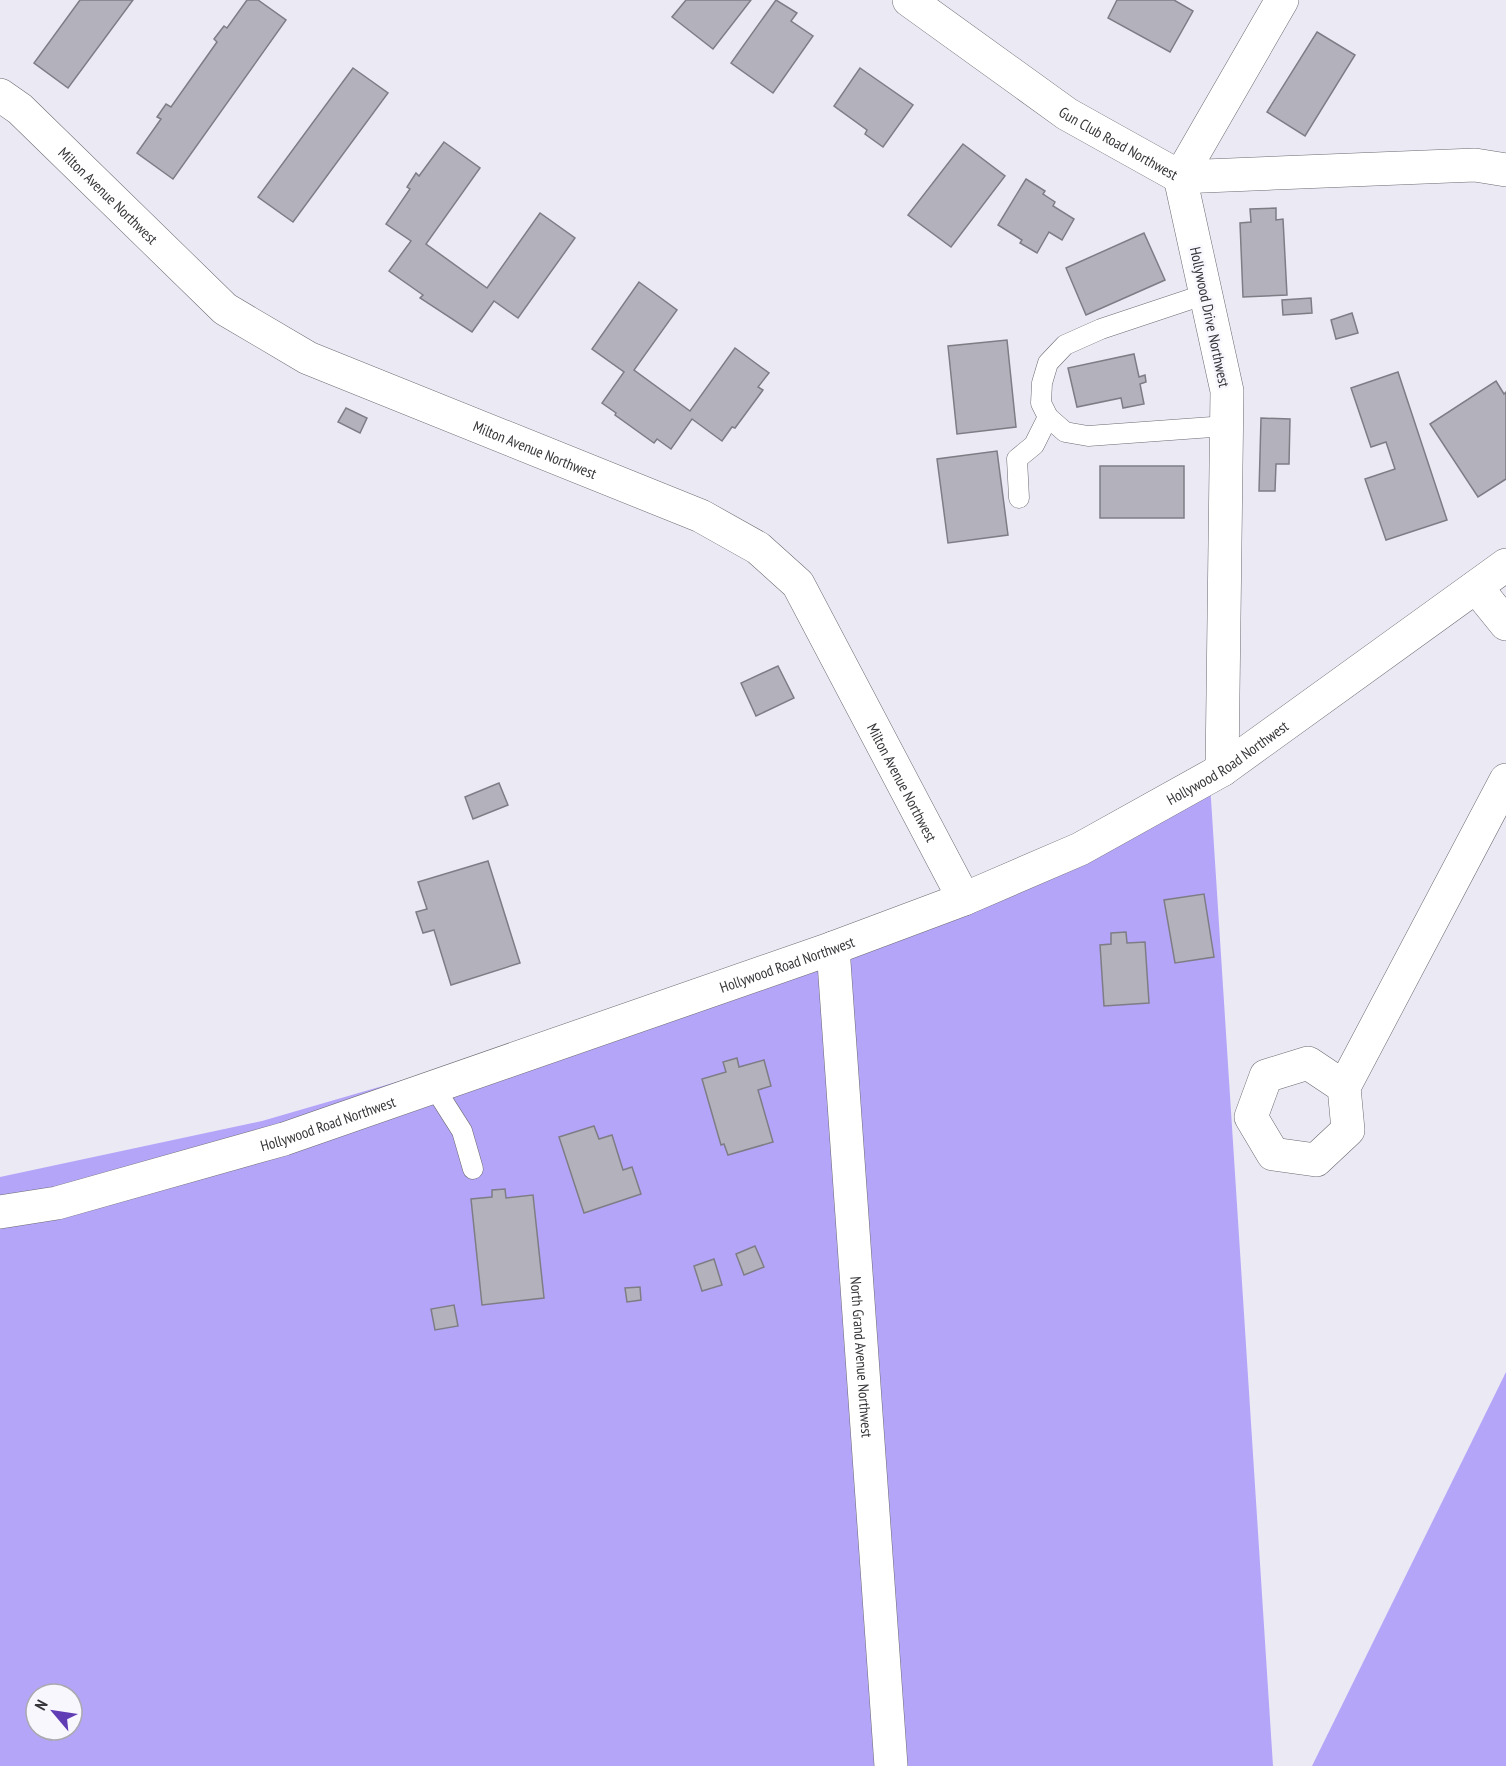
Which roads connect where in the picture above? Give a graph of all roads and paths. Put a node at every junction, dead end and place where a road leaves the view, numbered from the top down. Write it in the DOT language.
graph roads {
  1 [pos="909,0"];
  2 [pos="1282,0"];
  3 [pos="0,95"];
  4 [pos="1506,170"];
  5 [pos="1180,177"];
  6 [pos="1206,294"];
  7 [pos="1048,417"];
  8 [pos="1226,426"];
  9 [pos="1019,498"];
  10 [pos="1506,566"];
  11 [pos="1476,587"];
  12 [pos="1506,624"];
  13 [pos="1222,770"];
  14 [pos="1506,780"];
  15 [pos="964,899"];
  16 [pos="833,948"];
  17 [pos="1344,1086"];
  18 [pos="434,1087"];
  19 [pos="473,1169"];
  20 [pos="0,1212"];
  21 [pos="891,1766"];
  1 -- 5 [label="street, Gun Club Road Northwest"];
  2 -- 5 [label="street"];
  3 -- 15 [label="street, Milton Avenue Northwest"];
  4 -- 5 [label="street, Gun Club Road Northwest"];
  5 -- 6 [label="street, Hollywood Drive Northwest"];
  6 -- 7 [label="lane"];
  6 -- 8 [label="street, Hollywood Drive Northwest"];
  7 -- 8 [label="lane"];
  7 -- 9 [label="lane"];
  8 -- 13 [label="street, Hollywood Drive Northwest"];
  10 -- 11 [label="street, Hollywood Road Northwest"];
  11 -- 12 [label="street"];
  11 -- 13 [label="street, Hollywood Road Northwest"];
  13 -- 15 [label="street, Hollywood Road Northwest"];
  14 -- 17 [label="street"];
  15 -- 16 [label="street, Hollywood Road Northwest"];
  16 -- 18 [label="street, Hollywood Road Northwest"];
  16 -- 21 [label="street, North Grand Avenue Northwest"];
  18 -- 19 [label="lane"];
  18 -- 20 [label="street, Hollywood Road Northwest"];
}
